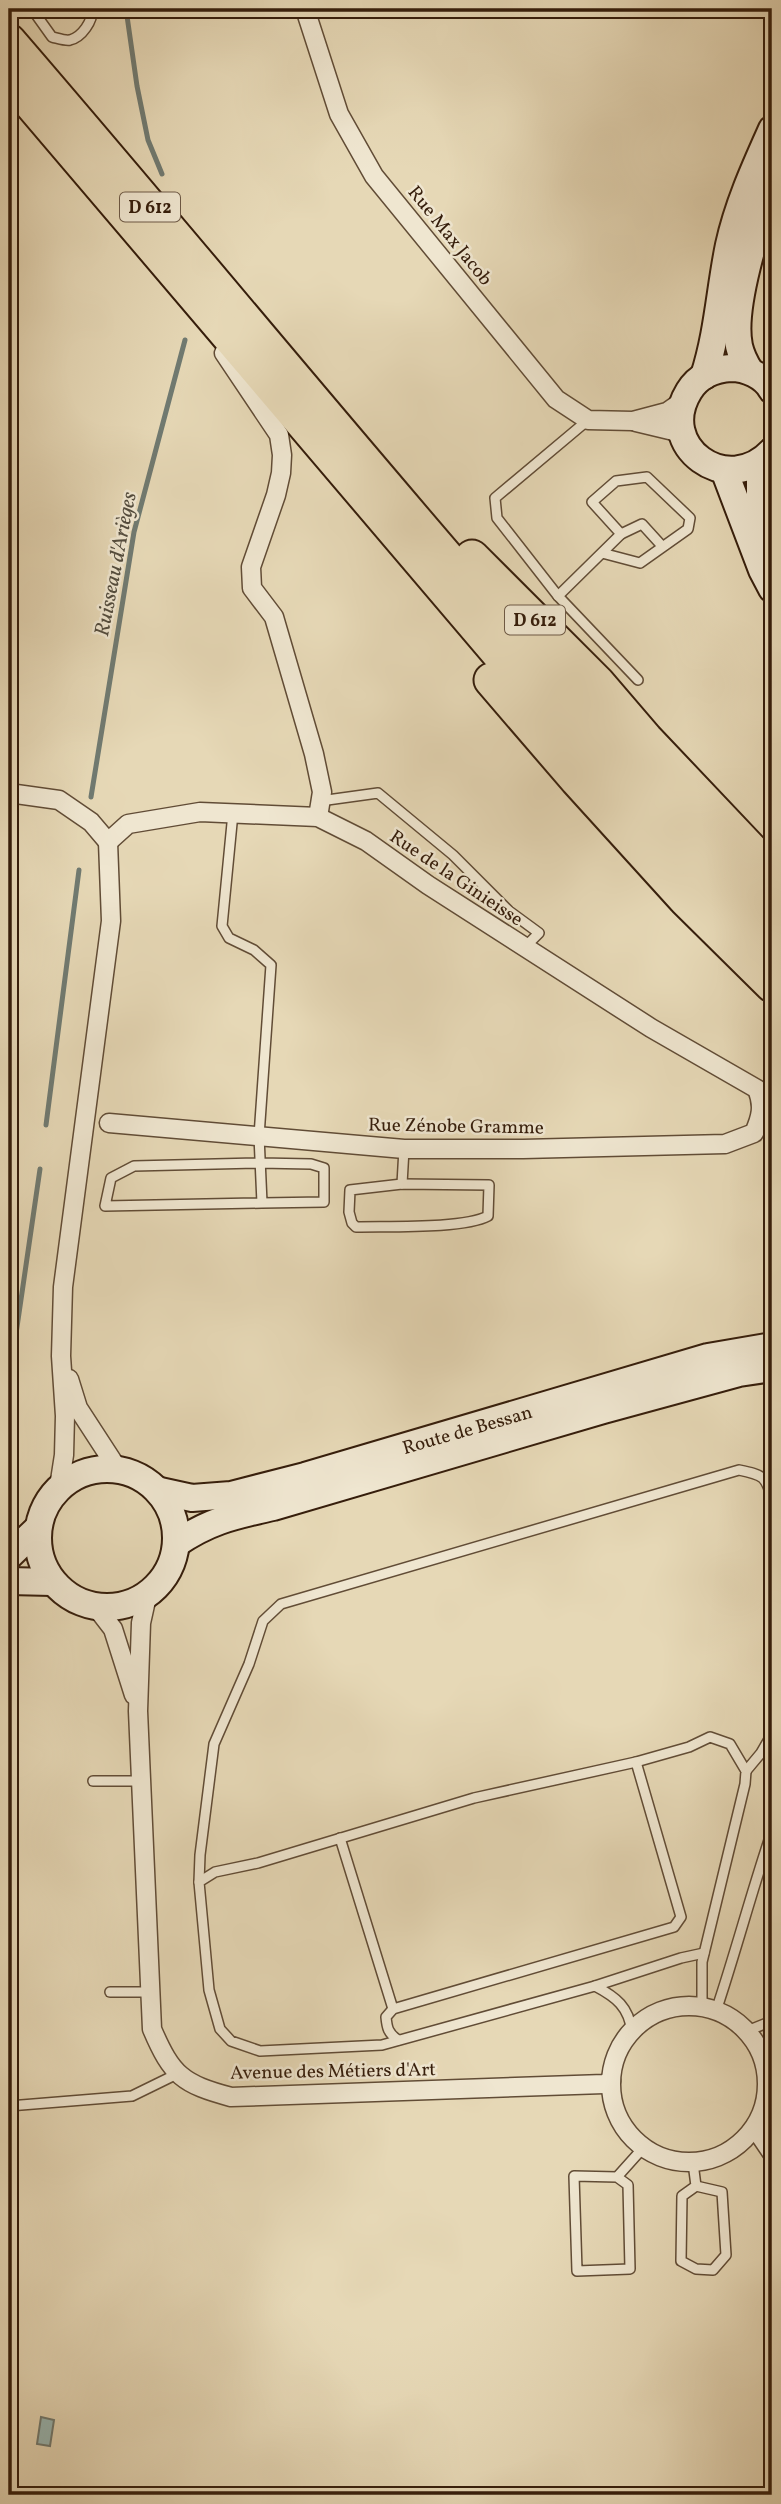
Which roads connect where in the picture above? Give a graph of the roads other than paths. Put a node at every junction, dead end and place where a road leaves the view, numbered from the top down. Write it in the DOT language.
graph roads {
  1 [pos="32,9"];
  2 [pos="92,9"];
  3 [pos="305,9"];
  4 [pos="9,41"];
  5 [pos="9,78"];
  6 [pos="772,129"];
  7 [pos="772,189"];
  8 [pos="197,300"];
  9 [pos="750,371"];
  10 [pos="293,373"];
  11 [pos="704,376"];
  12 [pos="772,390"];
  13 [pos="684,400"];
  14 [pos="588,420"];
  15 [pos="633,421"];
  16 [pos="682,433"];
  17 [pos="766,456"];
  18 [pos="724,470"];
  19 [pos="346,475"];
  20 [pos="772,532"];
  21 [pos="621,534"];
  22 [pos="662,546"];
  23 [pos="602,553"];
  24 [pos="772,589"];
  25 [pos="558,596"];
  26 [pos="638,680"];
  27 [pos="9,793"];
  28 [pos="319,809"];
  29 [pos="233,813"];
  30 [pos="108,842"];
  31 [pos="700,843"];
  32 [pos="772,872"];
  33 [pos="772,913"];
  34 [pos="772,918"];
  35 [pos="525,947"];
  36 [pos="772,953"];
  37 [pos="772,985"];
  38 [pos="102,991"];
  39 [pos="757,1089"];
  40 [pos="109,1124"];
  41 [pos="260,1136"];
  42 [pos="404,1149"];
  43 [pos="80,1151"];
  44 [pos="260,1163"];
  45 [pos="402,1184"];
  46 [pos="262,1203"];
  47 [pos="772,1346"];
  48 [pos="61,1356"];
  49 [pos="772,1368"];
  50 [pos="117,1468"];
  51 [pos="59,1487"];
  52 [pos="160,1491"];
  53 [pos="772,1499"];
  54 [pos="37,1529"];
  55 [pos="177,1543"];
  56 [pos="9,1556"];
  57 [pos="9,1581"];
  58 [pos="52,1582"];
  59 [pos="147,1596"];
  60 [pos="96,1607"];
  61 [pos="138,1712"];
  62 [pos="772,1734"];
  63 [pos="636,1762"];
  64 [pos="746,1771"];
  65 [pos="93,1781"];
  66 [pos="141,1781"];
  67 [pos="772,1830"];
  68 [pos="340,1838"];
  69 [pos="199,1882"];
  70 [pos="704,1953"];
  71 [pos="595,1986"];
  72 [pos="110,1992"];
  73 [pos="150,1992"];
  74 [pos="709,2009"];
  75 [pos="393,2010"];
  76 [pos="772,2021"];
  77 [pos="747,2031"];
  78 [pos="632,2032"];
  79 [pos="398,2040"];
  80 [pos="178,2073"];
  81 [pos="611,2081"];
  82 [pos="9,2106"];
  83 [pos="755,2128"];
  84 [pos="643,2148"];
  85 [pos="772,2153"];
  86 [pos="693,2163"];
  87 [pos="617,2177"];
  88 [pos="696,2186"];
  1 -- 2 [label="lane"];
  3 -- 14 [label="street, Rue Max Jacob"];
  4 -- 10 [label="highway, D 612"];
  5 -- 8 [label="highway, D 612"];
  6 -- 11 [label="street"];
  7 -- 9 [label="street"];
  8 -- 19 [label="highway, D 612"];
  8 -- 28 [label="street"];
  9 -- 11 [label="street"];
  9 -- 12 [label="street"];
  10 -- 31 [label="highway, D 612"];
  10 -- 32 [label="highway, D 612"];
  11 -- 13 [label="street"];
  13 -- 15 [label="street"];
  13 -- 16 [label="street"];
  14 -- 15 [label="street"];
  14 -- 25 [label="lane"];
  15 -- 16 [label="street"];
  16 -- 18 [label="street"];
  17 -- 18 [label="street"];
  17 -- 20 [label="street"];
  18 -- 24 [label="street"];
  19 -- 36 [label="highway, D 612"];
  19 -- 37 [label="highway, D 612"];
  21 -- 22 [label="lane"];
  21 -- 22 [label="lane"];
  21 -- 23 [label="lane"];
  22 -- 23 [label="lane"];
  23 -- 25 [label="lane"];
  25 -- 26 [label="lane"];
  27 -- 30 [label="street"];
  28 -- 29 [label="street, Rue de la Ginieisse"];
  28 -- 35 [label="street, Rue de la Ginieisse"];
  28 -- 35 [label="lane"];
  29 -- 30 [label="street, Rue de la Ginieisse"];
  29 -- 41 [label="lane"];
  30 -- 38 [label="street"];
  31 -- 33 [label="highway"];
  31 -- 34 [label="highway, D 612"];
  35 -- 39 [label="street, Rue de la Ginieisse"];
  38 -- 40 [label="street"];
  38 -- 43 [label="street"];
  39 -- 42 [label="street, Rue Zénobe Gramme"];
  40 -- 41 [label="street, Rue Zénobe Gramme"];
  40 -- 43 [label="street"];
  41 -- 42 [label="street, Rue Zénobe Gramme"];
  41 -- 44 [label="lane"];
  42 -- 45 [label="lane"];
  43 -- 48 [label="street"];
  44 -- 46 [label="lane"];
  44 -- 46 [label="lane"];
  44 -- 46 [label="lane"];
  45 -- 45 [label="lane"];
  47 -- 52 [label="street, Route de Bessan"];
  48 -- 50 [label="street"];
  48 -- 51 [label="street"];
  49 -- 55 [label="street, Route de Bessan"];
  50 -- 51 [label="street"];
  50 -- 52 [label="street"];
  51 -- 54 [label="street"];
  52 -- 55 [label="street"];
  53 -- 69 [label="lane"];
  54 -- 56 [label="street"];
  54 -- 58 [label="street"];
  55 -- 59 [label="street"];
  57 -- 58 [label="street"];
  58 -- 60 [label="street"];
  59 -- 60 [label="street"];
  59 -- 61 [label="street, Avenue des Métiers d'Art"];
  60 -- 61 [label="street, Avenue des Métiers d'Art"];
  61 -- 66 [label="street, Avenue des Métiers d'Art"];
  62 -- 64 [label="lane"];
  63 -- 64 [label="lane"];
  63 -- 68 [label="lane"];
  63 -- 75 [label="lane"];
  64 -- 70 [label="lane"];
  65 -- 66 [label="lane"];
  66 -- 73 [label="street, Avenue des Métiers d'Art"];
  67 -- 74 [label="lane"];
  68 -- 69 [label="lane"];
  68 -- 75 [label="lane"];
  69 -- 79 [label="lane"];
  70 -- 71 [label="lane"];
  70 -- 74 [label="lane"];
  71 -- 78 [label="lane"];
  71 -- 79 [label="lane"];
  72 -- 73 [label="lane"];
  73 -- 80 [label="street, Avenue des Métiers d'Art"];
  74 -- 77 [label="street"];
  74 -- 78 [label="street"];
  75 -- 79 [label="lane"];
  76 -- 77 [label="lane"];
  77 -- 83 [label="street"];
  78 -- 81 [label="street"];
  80 -- 81 [label="street, Avenue des Métiers d'Art"];
  80 -- 82 [label="lane"];
  81 -- 84 [label="street"];
  83 -- 85 [label="street"];
  83 -- 86 [label="street"];
  84 -- 86 [label="street"];
  84 -- 87 [label="lane"];
  86 -- 88 [label="lane"];
  87 -- 87 [label="lane"];
  88 -- 88 [label="lane"];
}
